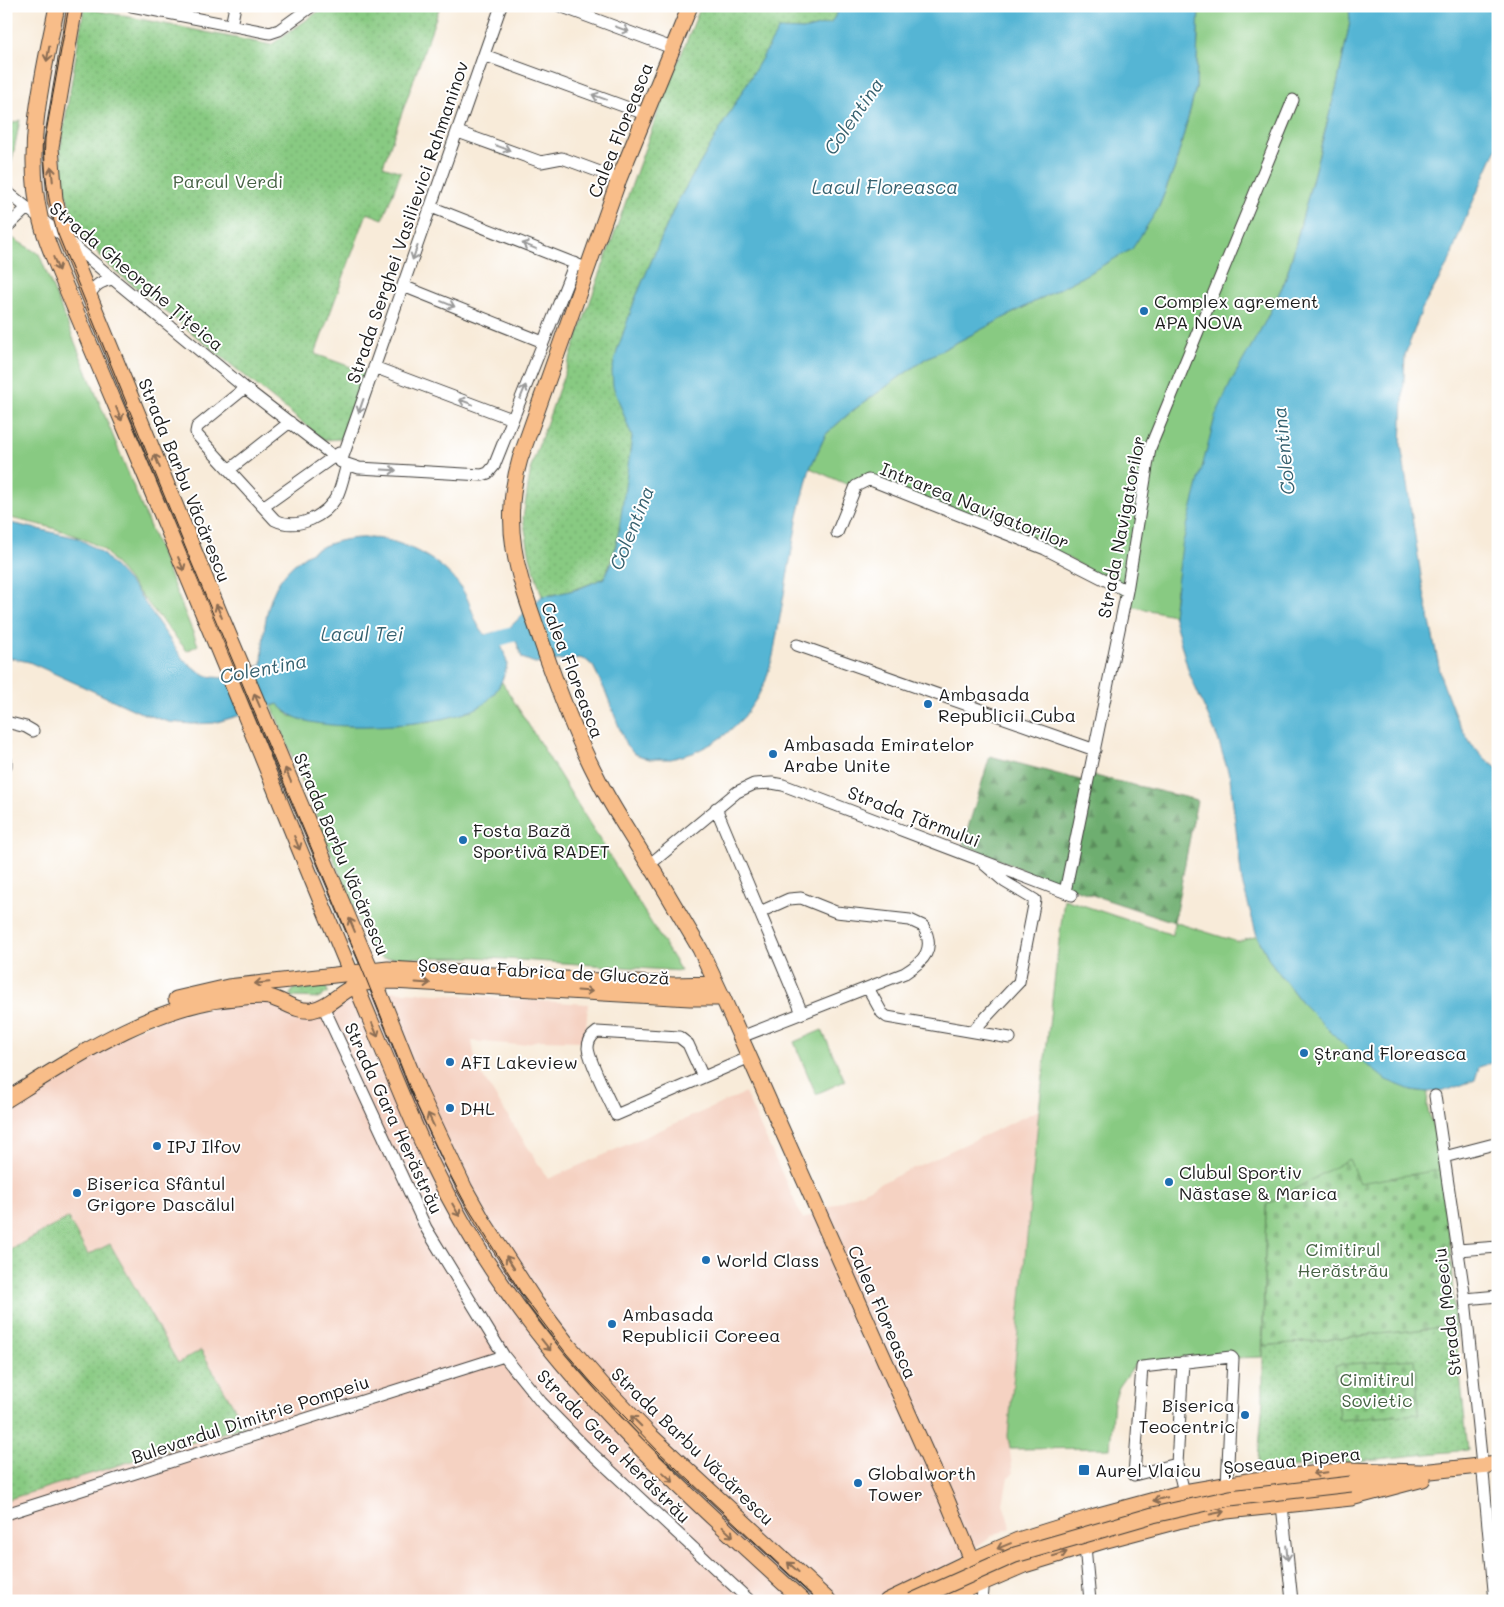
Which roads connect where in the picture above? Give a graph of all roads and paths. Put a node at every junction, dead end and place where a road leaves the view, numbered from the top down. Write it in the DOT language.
graph roads {
  1 [pos="56,6"];
  2 [pos="76,6"];
  3 [pos="132,6"];
  4 [pos="235,6"];
  5 [pos="312,6"];
  6 [pos="501,6"];
  7 [pos="560,6"];
  8 [pos="690,6"];
  9 [pos="157,8"];
  10 [pos="231,26"];
  11 [pos="672,48"];
  12 [pos="484,55"];
  13 [pos="1293,100"];
  14 [pos="645,114"];
  15 [pos="458,132"];
  16 [pos="619,179"];
  17 [pos="6,191"];
  18 [pos="431,207"];
  19 [pos="27,208"];
  20 [pos="40,218"];
  21 [pos="6,228"];
  22 [pos="66,239"];
  23 [pos="580,270"];
  24 [pos="113,279"];
  25 [pos="403,286"];
  26 [pos="89,297"];
  27 [pos="543,342"];
  28 [pos="374,367"];
  29 [pos="245,388"];
  30 [pos="512,419"];
  31 [pos="290,422"];
  32 [pos="340,461"];
  33 [pos="229,470"];
  34 [pos="491,470"];
  35 [pos="263,507"];
  36 [pos="837,534"];
  37 [pos="1127,591"];
  38 [pos="797,645"];
  39 [pos="6,722"];
  40 [pos="33,732"];
  41 [pos="1095,750"];
  42 [pos="6,760"];
  43 [pos="6,766"];
  44 [pos="716,808"];
  45 [pos="979,859"];
  46 [pos="649,865"];
  47 [pos="1068,893"];
  48 [pos="760,912"];
  49 [pos="700,949"];
  50 [pos="372,976"];
  51 [pos="310,979"];
  52 [pos="353,979"];
  53 [pos="716,984"];
  54 [pos="676,985"];
  55 [pos="868,988"];
  56 [pos="723,998"];
  57 [pos="285,1004"];
  58 [pos="323,1006"];
  59 [pos="802,1013"];
  60 [pos="973,1031"];
  61 [pos="740,1037"];
  62 [pos="1010,1038"];
  63 [pos="750,1057"];
  64 [pos="703,1077"];
  65 [pos="6,1088"];
  66 [pos="1435,1096"];
  67 [pos="6,1100"];
  68 [pos="1498,1143"];
  69 [pos="1444,1157"];
  70 [pos="1498,1247"];
  71 [pos="1458,1250"];
  72 [pos="1498,1296"];
  73 [pos="1465,1299"];
  74 [pos="504,1356"];
  75 [pos="1183,1362"];
  76 [pos="1177,1464"];
  77 [pos="1498,1464"];
  78 [pos="1487,1470"];
  79 [pos="1422,1475"];
  80 [pos="1227,1484"];
  81 [pos="1184,1492"];
  82 [pos="1282,1505"];
  83 [pos="6,1514"];
  84 [pos="1085,1546"];
  85 [pos="972,1560"];
  86 [pos="981,1582"];
  87 [pos="750,1601"];
  88 [pos="803,1601"];
  89 [pos="829,1601"];
  90 [pos="887,1601"];
  91 [pos="912,1601"];
  92 [pos="940,1601"];
  93 [pos="982,1601"];
  94 [pos="1090,1601"];
  95 [pos="1292,1601"];
  96 [pos="1495,1601"];
  1 -- 20 [label="main road, Strada Barbu Văcărescu, one-way"];
  22 -- 2 [label="main road, Strada Barbu Văcărescu, one-way"];
  3 -- 9 [label="street"];
  4 -- 10 [label="street"];
  5 -- 10 [label="street"];
  6 -- 12 [label="street, Strada Serghei Vasilievici Rahmaninov"];
  7 -- 11 [label="street, one-way"];
  8 -- 11 [label="main road, Calea Floreasca"];
  9 -- 10 [label="street"];
  11 -- 14 [label="main road, Calea Floreasca"];
  14 -- 12 [label="street, one-way"];
  12 -- 15 [label="street, Strada Serghei Vasilievici Rahmaninov"];
  13 -- 37 [label="street, Strada Navigatorilor"];
  14 -- 16 [label="main road, Calea Floreasca"];
  15 -- 16 [label="street, one-way"];
  15 -- 18 [label="street, Strada Serghei Vasilievici Rahmaninov"];
  16 -- 23 [label="main road, Calea Floreasca"];
  17 -- 19 [label="street, Strada Gheorghe Țițeica"];
  23 -- 18 [label="street, one-way"];
  18 -- 25 [label="street, Strada Serghei Vasilievici Rahmaninov, one-way"];
  19 -- 20 [label="street, Strada Gheorghe Țițeica"];
  19 -- 21 [label="street"];
  20 -- 22 [label="street, Strada Gheorghe Țițeica"];
  20 -- 52 [label="main road, Strada Barbu Văcărescu, one-way"];
  22 -- 24 [label="street, Strada Gheorghe Țițeica"];
  22 -- 26 [label="main road, Strada Barbu Văcărescu"];
  23 -- 27 [label="street, Calea Floreasca"];
  23 -- 46 [label="main road, Calea Floreasca"];
  24 -- 26 [label="street"];
  24 -- 29 [label="street, Strada Gheorghe Țițeica"];
  25 -- 27 [label="street, one-way"];
  25 -- 28 [label="street, Strada Serghei Vasilievici Rahmaninov"];
  50 -- 26 [label="main road, Strada Barbu Văcărescu, one-way"];
  30 -- 27 [label="street, Calea Floreasca, one-way"];
  30 -- 28 [label="street, one-way"];
  28 -- 32 [label="street, Strada Serghei Vasilievici Rahmaninov, one-way"];
  29 -- 31 [label="street, Strada Gheorghe Țițeica"];
  29 -- 33 [label="street"];
  30 -- 34 [label="street, Calea Floreasca"];
  31 -- 32 [label="street, Strada Gheorghe Țițeica"];
  31 -- 33 [label="street"];
  32 -- 34 [label="street, Strada Gheorghe Țițeica, one-way"];
  32 -- 35 [label="street"];
  32 -- 35 [label="street"];
  33 -- 35 [label="street"];
  36 -- 37 [label="street, Intrarea Navigatorilor"];
  37 -- 41 [label="street, Strada Navigatorilor"];
  38 -- 41 [label="street"];
  39 -- 40 [label="street"];
  41 -- 47 [label="street, Strada Navigatorilor"];
  42 -- 43 [label="street"];
  44 -- 45 [label="street, Strada Țărmului"];
  44 -- 46 [label="street, Strada Țărmului"];
  44 -- 48 [label="street"];
  45 -- 47 [label="street, Strada Țărmului"];
  45 -- 60 [label="street"];
  46 -- 49 [label="main road, Calea Floreasca"];
  48 -- 55 [label="street"];
  48 -- 59 [label="street"];
  49 -- 53 [label="main road, Calea Floreasca"];
  49 -- 54 [label="main road"];
  50 -- 52 [label="main road, Șoseaua Fabrica de Glucoză"];
  50 -- 54 [label="main road, Șoseaua Fabrica de Glucoză"];
  50 -- 56 [label="main road, Șoseaua Fabrica de Glucoză, one-way"];
  89 -- 50 [label="main road, Strada Barbu Văcărescu, one-way"];
  51 -- 52 [label="main road, Șoseaua Fabrica de Glucoză"];
  51 -- 57 [label="main road"];
  51 -- 65 [label="main road, Șoseaua Fabrica de Glucoză, one-way"];
  52 -- 58 [label="main road, Șoseaua Fabrica de Glucoză"];
  52 -- 88 [label="main road, Strada Barbu Văcărescu, one-way"];
  53 -- 54 [label="main road, Șoseaua Fabrica de Glucoză"];
  53 -- 56 [label="main road, Calea Floreasca"];
  55 -- 59 [label="street"];
  55 -- 60 [label="street"];
  56 -- 61 [label="main road, Calea Floreasca"];
  57 -- 58 [label="main road, Șoseaua Fabrica de Glucoză"];
  57 -- 67 [label="main road, Șoseaua Fabrica de Glucoză"];
  58 -- 74 [label="street, Strada Gara Herăstrău"];
  59 -- 61 [label="street"];
  60 -- 62 [label="street"];
  61 -- 63 [label="main road, Calea Floreasca"];
  63 -- 64 [label="street"];
  63 -- 85 [label="main road, Calea Floreasca"];
  64 -- 64 [label="street"];
  66 -- 69 [label="street, Strada Moeciu"];
  68 -- 69 [label="street"];
  69 -- 71 [label="street, Strada Moeciu"];
  70 -- 71 [label="street"];
  71 -- 73 [label="street, Strada Moeciu"];
  72 -- 73 [label="street"];
  73 -- 78 [label="street, Strada Moeciu"];
  74 -- 83 [label="street, Bulevardul Dimitrie Pompeiu"];
  74 -- 87 [label="street, Strada Gara Herăstrău"];
  75 -- 76 [label="street"];
  75 -- 76 [label="street"];
  75 -- 80 [label="street"];
  76 -- 81 [label="street"];
  77 -- 78 [label="main road, Șoseaua Pipera"];
  78 -- 79 [label="main road, Șoseaua Pipera"];
  78 -- 96 [label="street, Strada Moeciu"];
  79 -- 80 [label="main road, Șoseaua Pipera, one-way"];
  79 -- 82 [label="main road, Șoseaua Pipera"];
  79 -- 91 [label="main road, Șoseaua Pipera, bridge"];
  80 -- 81 [label="main road, Șoseaua Pipera"];
  81 -- 85 [label="main road, Șoseaua Pipera, one-way"];
  84 -- 82 [label="main road, Șoseaua Pipera, one-way"];
  82 -- 95 [label="street, one-way"];
  86 -- 84 [label="main road, Șoseaua Pipera, one-way"];
  84 -- 94 [label="street"];
  85 -- 86 [label="main road, Calea Floreasca"];
  85 -- 90 [label="main road, Șoseaua Pipera"];
  86 -- 92 [label="main road, Șoseaua Pipera"];
  86 -- 93 [label="street"];
}
